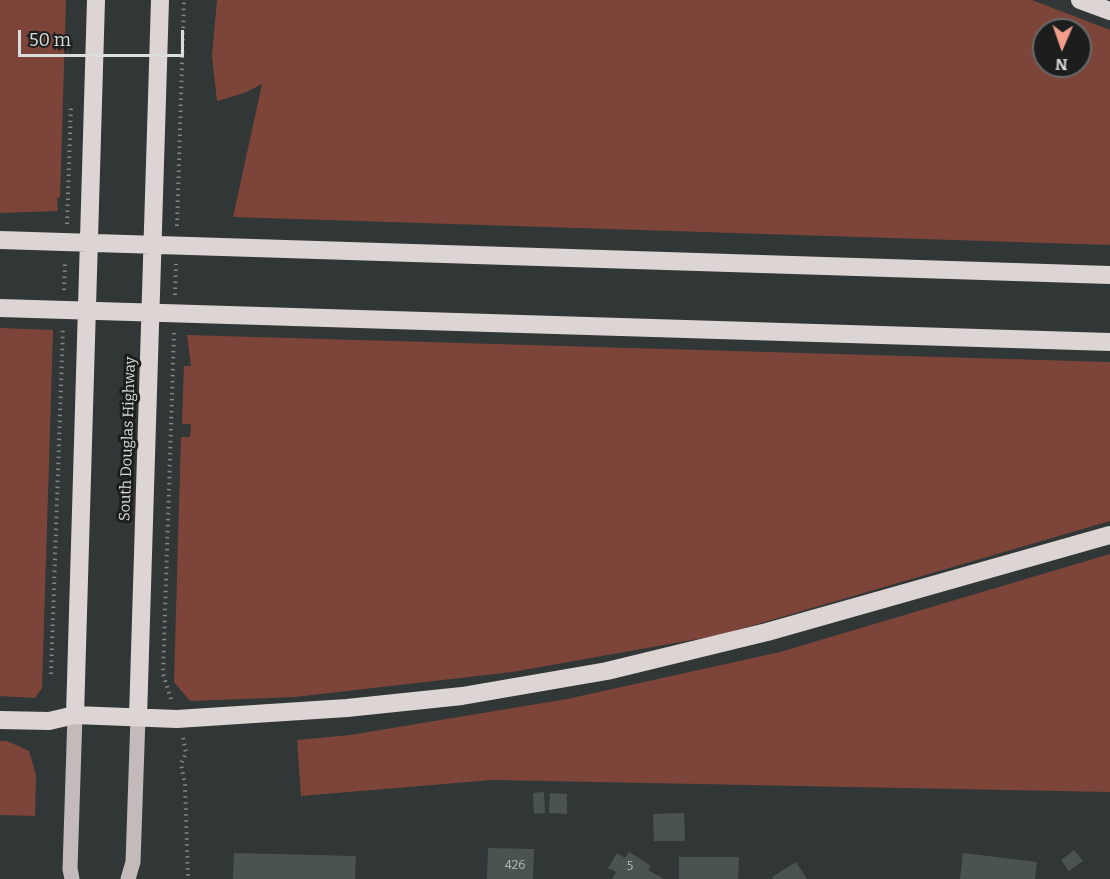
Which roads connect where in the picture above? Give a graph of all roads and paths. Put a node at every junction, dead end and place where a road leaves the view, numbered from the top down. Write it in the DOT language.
graph roads {
  1 [pos="96,0"];
  2 [pos="160,0"];
  3 [pos="184,0"];
  4 [pos="1080,0"];
  5 [pos="1110,11"];
  6 [pos="71,94"];
  7 [pos="66,225"];
  8 [pos="177,237"];
  9 [pos="9,240"];
  10 [pos="65,260"];
  11 [pos="176,260"];
  12 [pos="1110,275"];
  13 [pos="64,296"];
  14 [pos="175,296"];
  15 [pos="6,308"];
  16 [pos="63,319"];
  17 [pos="174,331"];
  18 [pos="1110,342"];
  19 [pos="1110,535"];
  20 [pos="51,674"];
  21 [pos="163,674"];
  22 [pos="75,715"];
  23 [pos="138,717"];
  24 [pos="0,720"];
  25 [pos="184,742"];
  26 [pos="72,879"];
  27 [pos="128,879"];
  28 [pos="188,879"];
  1 -- 22 [label="highway"];
  2 -- 23 [label="highway, South Douglas Highway"];
  3 -- 8 [label="path"];
  4 -- 5 [label="highway"];
  6 -- 7 [label="path"];
  9 -- 12 [label="highway"];
  10 -- 13 [label="path"];
  11 -- 14 [label="path"];
  15 -- 18 [label="highway"];
  16 -- 20 [label="path"];
  17 -- 21 [label="path"];
  19 -- 23 [label="highway"];
  22 -- 23 [label="highway"];
  22 -- 24 [label="highway"];
  22 -- 26 [label="main road"];
  23 -- 27 [label="main road, South Douglas Highway"];
  25 -- 28 [label="path"];
}
